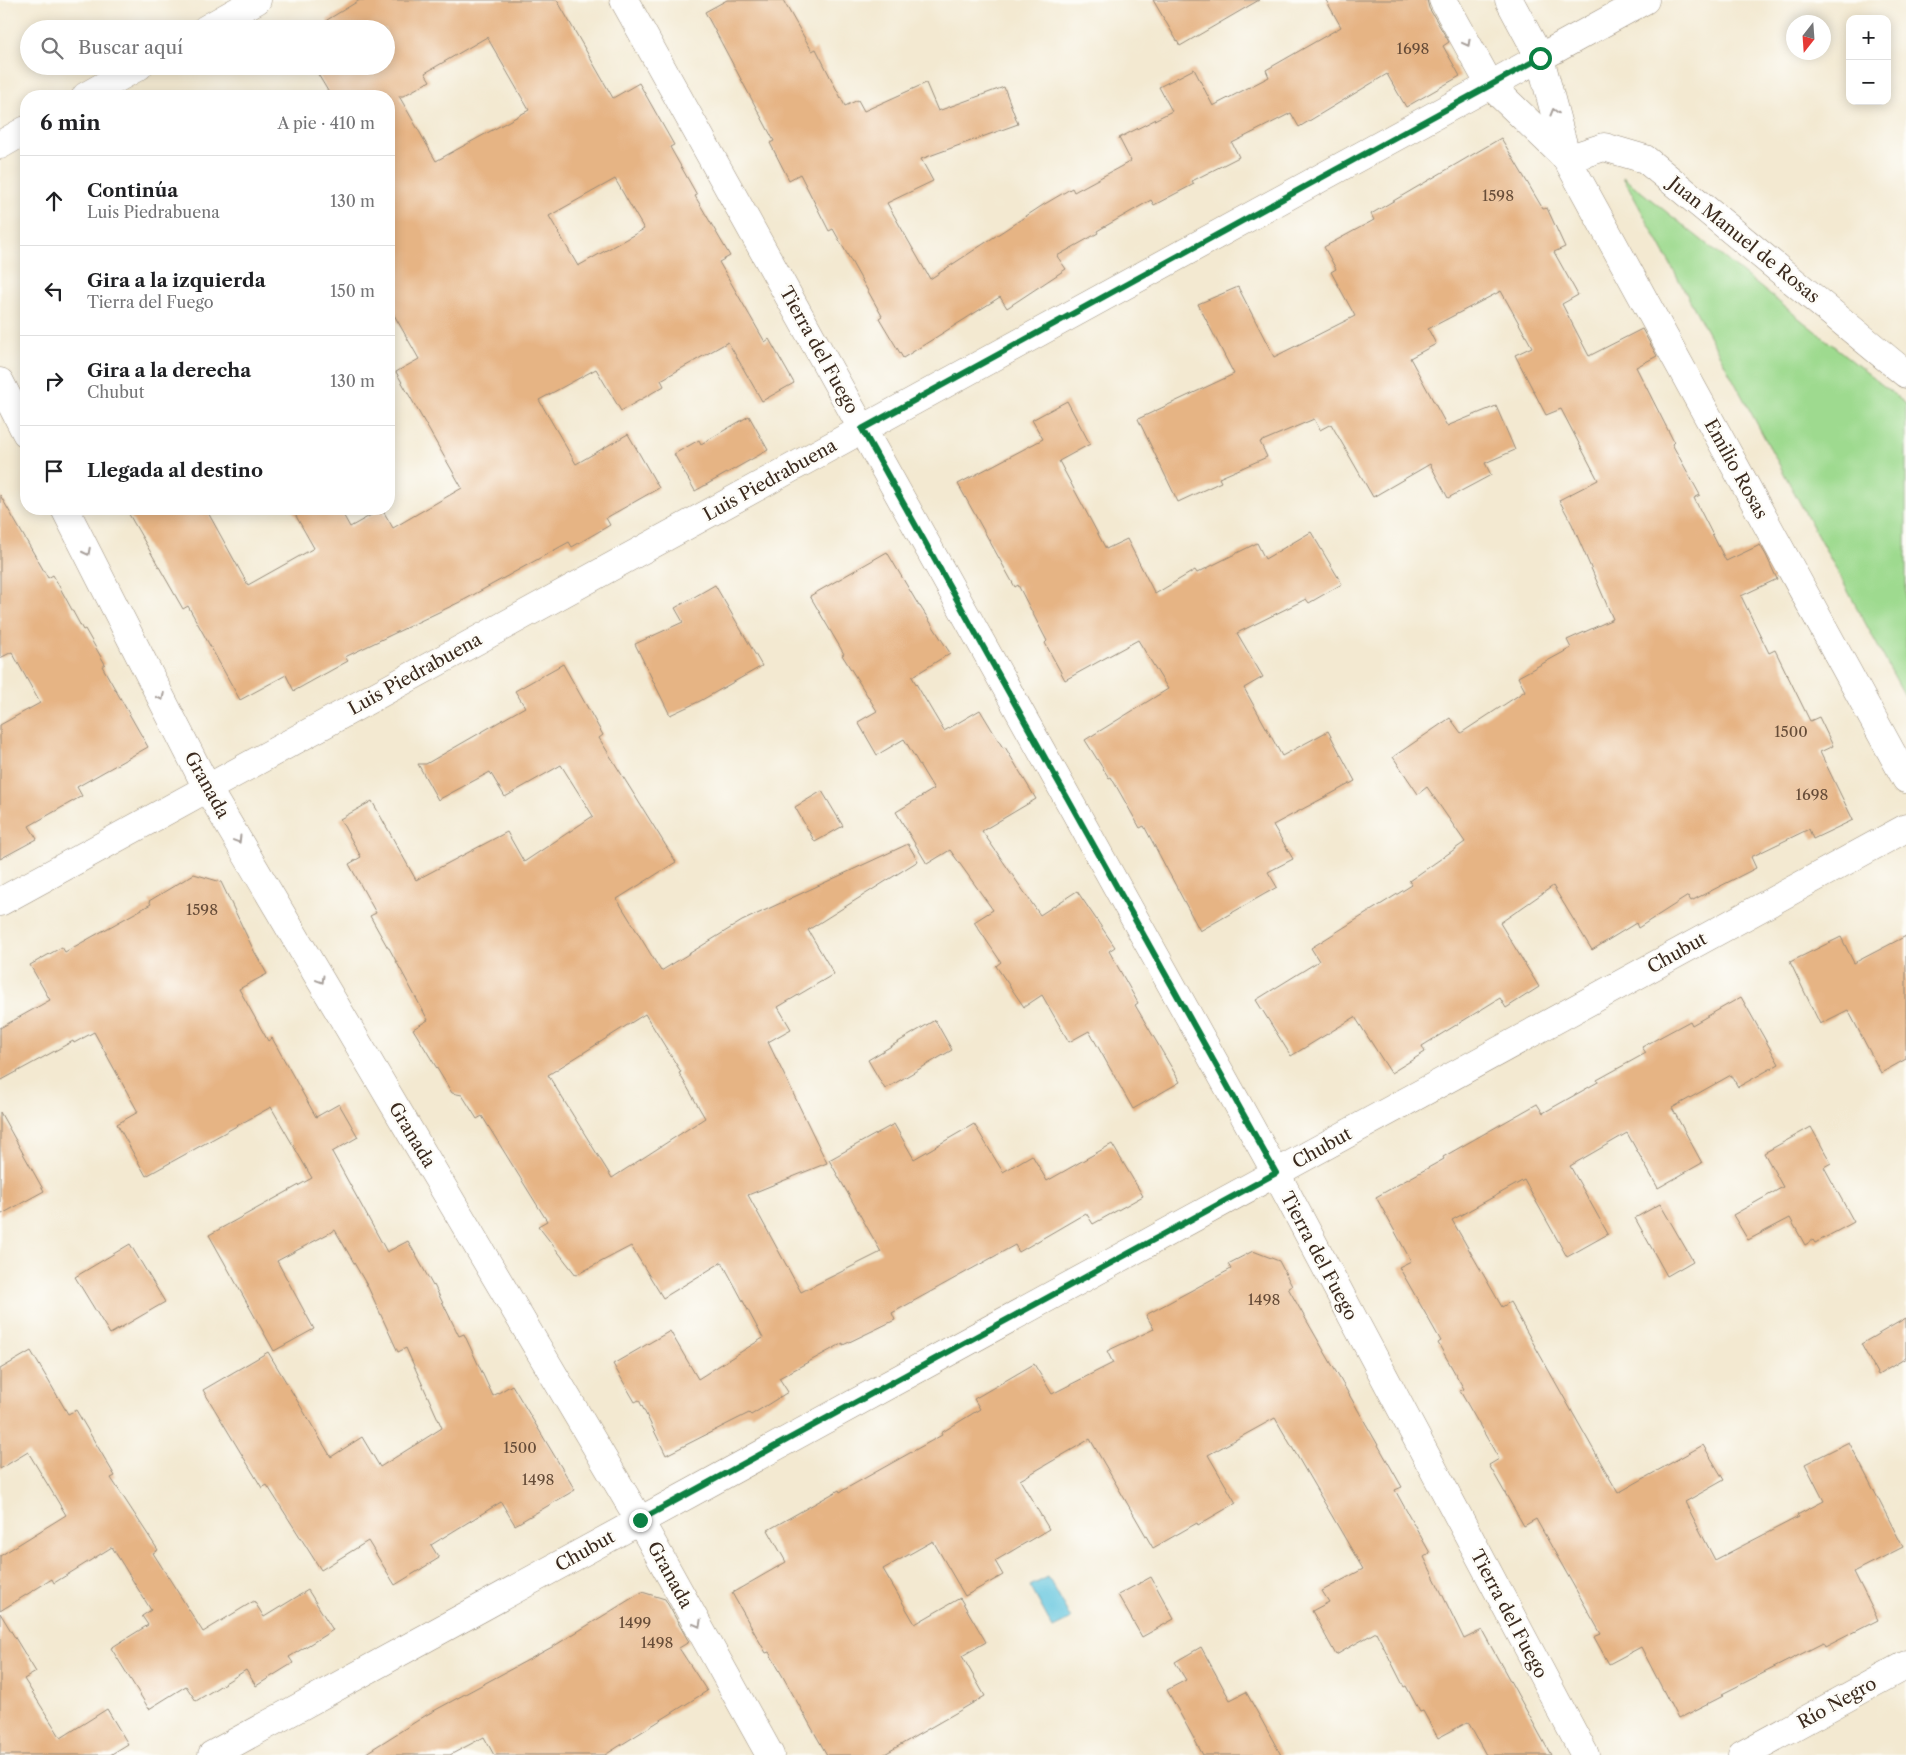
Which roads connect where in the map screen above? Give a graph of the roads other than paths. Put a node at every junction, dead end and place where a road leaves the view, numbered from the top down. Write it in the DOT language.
graph roads {
  1 [pos="257,0"];
  2 [pos="624,0"];
  3 [pos="1443,0"];
  4 [pos="1509,0"];
  5 [pos="1645,0"];
  6 [pos="222,20"];
  7 [pos="1540,58"];
  8 [pos="123,75"];
  9 [pos="1490,85"];
  10 [pos="97,90"];
  11 [pos="20,133"];
  12 [pos="0,145"];
  13 [pos="1567,159"];
  14 [pos="1906,374"];
  15 [pos="0,382"];
  16 [pos="20,422"];
  17 [pos="862,429"];
  18 [pos="68,515"];
  19 [pos="1906,779"];
  20 [pos="207,788"];
  21 [pos="1906,828"];
  22 [pos="0,902"];
  23 [pos="1276,1173"];
  24 [pos="640,1520"];
  25 [pos="1906,1665"];
  26 [pos="212,1755"];
  27 [pos="770,1755"];
  28 [pos="1585,1755"];
  29 [pos="1742,1755"];
  1 -- 6 [label="street"];
  2 -- 17 [label="street, Tierra del Fuego"];
  3 -- 9 [label="street, Emilio Rosas, one-way"];
  4 -- 7 [label="street, Emilio Rosas"];
  5 -- 7 [label="street, Luis Piedrabuena"];
  7 -- 9 [label="street, Luis Piedrabuena"];
  13 -- 7 [label="street, Emilio Rosas, one-way"];
  8 -- 10 [label="street"];
  9 -- 13 [label="street, Emilio Rosas"];
  9 -- 17 [label="street, Luis Piedrabuena"];
  11 -- 12 [label="street"];
  13 -- 14 [label="street, Juan Manuel de Rosas"];
  13 -- 19 [label="street, Emilio Rosas"];
  15 -- 16 [label="street"];
  17 -- 20 [label="street, Luis Piedrabuena"];
  17 -- 23 [label="street, Tierra del Fuego"];
  18 -- 20 [label="street, Granada, one-way"];
  20 -- 22 [label="street, Luis Piedrabuena"];
  20 -- 24 [label="street, Granada, one-way"];
  21 -- 23 [label="street, Chubut"];
  23 -- 24 [label="street, Chubut"];
  23 -- 28 [label="street, Tierra del Fuego"];
  24 -- 26 [label="street, Chubut"];
  24 -- 27 [label="street, Granada, one-way"];
  25 -- 29 [label="street, Río Negro"];
}
